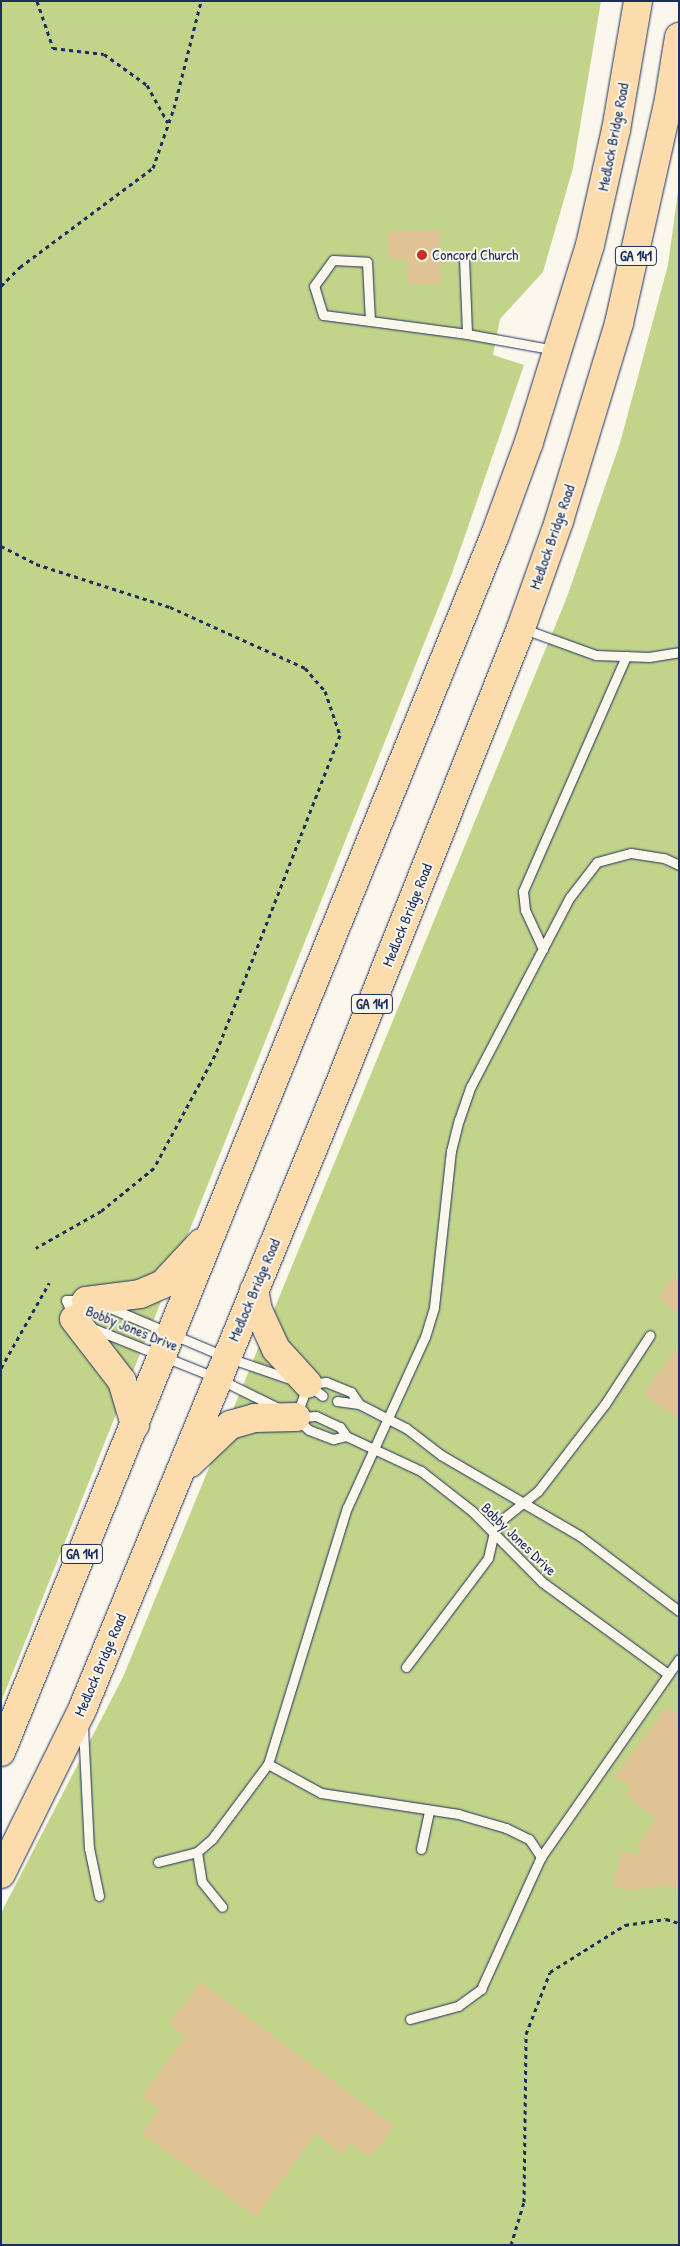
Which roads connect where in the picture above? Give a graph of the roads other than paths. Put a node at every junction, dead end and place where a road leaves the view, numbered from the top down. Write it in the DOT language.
graph roads {
  1 [pos="638,1"];
  2 [pos="679,37"];
  3 [pos="464,258"];
  4 [pos="370,321"];
  5 [pos="467,334"];
  6 [pos="558,350"];
  7 [pos="521,628"];
  8 [pos="679,652"];
  9 [pos="626,656"];
  10 [pos="679,865"];
  11 [pos="543,949"];
  12 [pos="217,1224"];
  13 [pos="254,1290"];
  14 [pos="80,1310"];
  15 [pos="650,1335"];
  16 [pos="168,1345"];
  17 [pos="222,1368"];
  18 [pos="316,1390"];
  19 [pos="337,1401"];
  20 [pos="358,1404"];
  21 [pos="296,1417"];
  22 [pos="386,1417"];
  23 [pos="135,1425"];
  24 [pos="346,1436"];
  25 [pos="372,1446"];
  26 [pos="176,1482"];
  27 [pos="522,1504"];
  28 [pos="494,1533"];
  29 [pos="679,1611"];
  30 [pos="679,1660"];
  31 [pos="406,1666"];
  32 [pos="667,1673"];
  33 [pos="82,1710"];
  34 [pos="1,1752"];
  35 [pos="268,1764"];
  36 [pos="429,1810"];
  37 [pos="421,1849"];
  38 [pos="197,1852"];
  39 [pos="541,1858"];
  40 [pos="158,1862"];
  41 [pos="1,1874"];
  42 [pos="99,1896"];
  43 [pos="222,1908"];
  44 [pos="410,2019"];
  1 -- 6 [label="highway, Medlock Bridge Road / GA 141"];
  2 -- 7 [label="highway, Medlock Bridge Road / GA 141"];
  3 -- 5 [label="lane"];
  4 -- 4 [label="lane"];
  4 -- 5 [label="lane"];
  5 -- 6 [label="lane"];
  6 -- 12 [label="highway, Medlock Bridge Road / GA 141"];
  7 -- 9 [label="lane"];
  7 -- 13 [label="highway, Medlock Bridge Road / GA 141"];
  8 -- 9 [label="lane"];
  9 -- 11 [label="lane"];
  10 -- 11 [label="lane"];
  11 -- 22 [label="lane"];
  12 -- 14 [label="highway"];
  12 -- 16 [label="highway, Medlock Bridge Road / GA 141"];
  13 -- 17 [label="highway, Medlock Bridge Road / GA 141"];
  13 -- 18 [label="highway"];
  14 -- 16 [label="lane, Bobby Jones Drive"];
  14 -- 16 [label="lane, Bobby Jones Drive"];
  14 -- 23 [label="highway"];
  15 -- 27 [label="lane"];
  16 -- 17 [label="lane, Bobby Jones Drive"];
  16 -- 17 [label="lane, Bobby Jones Drive"];
  16 -- 23 [label="highway, Medlock Bridge Road / GA 141"];
  17 -- 18 [label="lane, Bobby Jones Drive"];
  17 -- 21 [label="lane, Bobby Jones Drive"];
  17 -- 26 [label="highway, Medlock Bridge Road / GA 141"];
  18 -- 20 [label="lane, Bobby Jones Drive"];
  18 -- 21 [label="lane"];
  19 -- 20 [label="lane, Bobby Jones Drive"];
  20 -- 22 [label="lane, Bobby Jones Drive"];
  21 -- 24 [label="lane, Bobby Jones Drive"];
  21 -- 24 [label="lane, Bobby Jones Drive"];
  21 -- 26 [label="highway"];
  22 -- 25 [label="lane"];
  22 -- 27 [label="lane, Bobby Jones Drive"];
  23 -- 34 [label="highway, Medlock Bridge Road / GA 141"];
  24 -- 25 [label="lane, Bobby Jones Drive"];
  25 -- 28 [label="lane, Bobby Jones Drive"];
  25 -- 35 [label="lane"];
  26 -- 33 [label="highway, Medlock Bridge Road / GA 141"];
  27 -- 28 [label="lane"];
  27 -- 29 [label="lane, Bobby Jones Drive"];
  28 -- 31 [label="lane"];
  28 -- 32 [label="lane, Bobby Jones Drive"];
  30 -- 32 [label="lane"];
  32 -- 39 [label="lane"];
  33 -- 41 [label="highway, Medlock Bridge Road / GA 141"];
  33 -- 42 [label="lane"];
  35 -- 36 [label="lane"];
  35 -- 38 [label="lane"];
  36 -- 37 [label="lane"];
  36 -- 39 [label="lane"];
  38 -- 40 [label="lane"];
  38 -- 43 [label="lane"];
  39 -- 44 [label="lane"];
}
